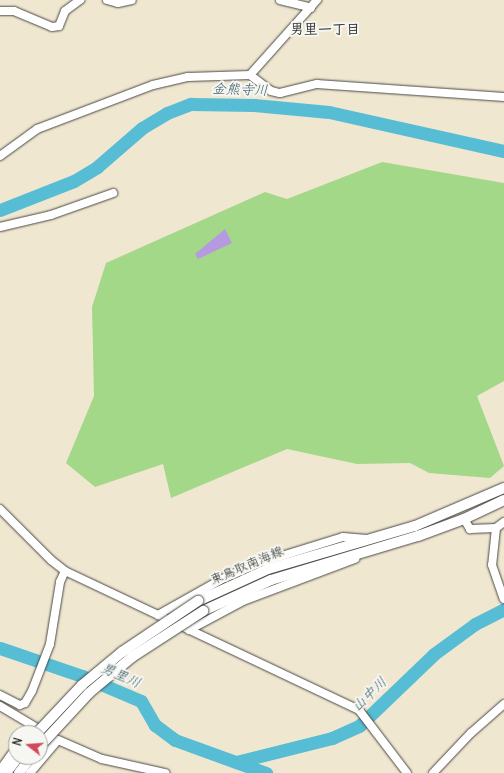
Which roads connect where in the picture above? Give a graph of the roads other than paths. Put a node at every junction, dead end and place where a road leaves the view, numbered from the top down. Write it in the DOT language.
graph roads {
  1 [pos="80,0"];
  2 [pos="107,0"];
  3 [pos="132,0"];
  4 [pos="280,0"];
  5 [pos="317,0"];
  6 [pos="310,8"];
  7 [pos="0,11"];
  8 [pos="250,75"];
  9 [pos="504,97"];
  10 [pos="0,156"];
  11 [pos="112,193"];
  12 [pos="0,227"];
  13 [pos="504,488"];
  14 [pos="504,500"];
  15 [pos="0,509"];
  16 [pos="464,519"];
  17 [pos="504,522"];
  18 [pos="496,528"];
  19 [pos="369,539"];
  20 [pos="384,546"];
  21 [pos="66,571"];
  22 [pos="504,599"];
  23 [pos="158,615"];
  24 [pos="189,630"];
  25 [pos="0,695"];
  26 [pos="504,704"];
  27 [pos="0,706"];
  28 [pos="28,725"];
  29 [pos="40,725"];
  30 [pos="48,736"];
  31 [pos="48,737"];
  32 [pos="58,740"];
  33 [pos="8,759"];
  34 [pos="0,770"];
  35 [pos="152,771"];
  36 [pos="30,773"];
  37 [pos="165,773"];
  38 [pos="406,773"];
  39 [pos="433,773"];
  1 -- 7 [label="street"];
  2 -- 3 [label="street"];
  4 -- 6 [label="street"];
  5 -- 6 [label="street"];
  6 -- 8 [label="street"];
  8 -- 9 [label="street"];
  8 -- 10 [label="street"];
  11 -- 12 [label="street"];
  13 -- 19 [label="main road, 東鳥取南海線"];
  14 -- 16 [label="main road, 東鳥取南海線"];
  15 -- 21 [label="street"];
  16 -- 18 [label="street"];
  16 -- 20 [label="main road, 東鳥取南海線"];
  17 -- 18 [label="street"];
  18 -- 22 [label="street"];
  19 -- 23 [label="street"];
  19 -- 29 [label="main road, 東鳥取南海線, bridge"];
  20 -- 24 [label="street"];
  20 -- 31 [label="main road, 東鳥取南海線, bridge"];
  21 -- 23 [label="street"];
  21 -- 25 [label="street"];
  23 -- 24 [label="street"];
  24 -- 38 [label="street"];
  26 -- 39 [label="street"];
  27 -- 28 [label="street"];
  30 -- 32 [label="street"];
  32 -- 35 [label="street"];
  32 -- 36 [label="street"];
  33 -- 34 [label="street"];
  35 -- 37 [label="street"];
}
